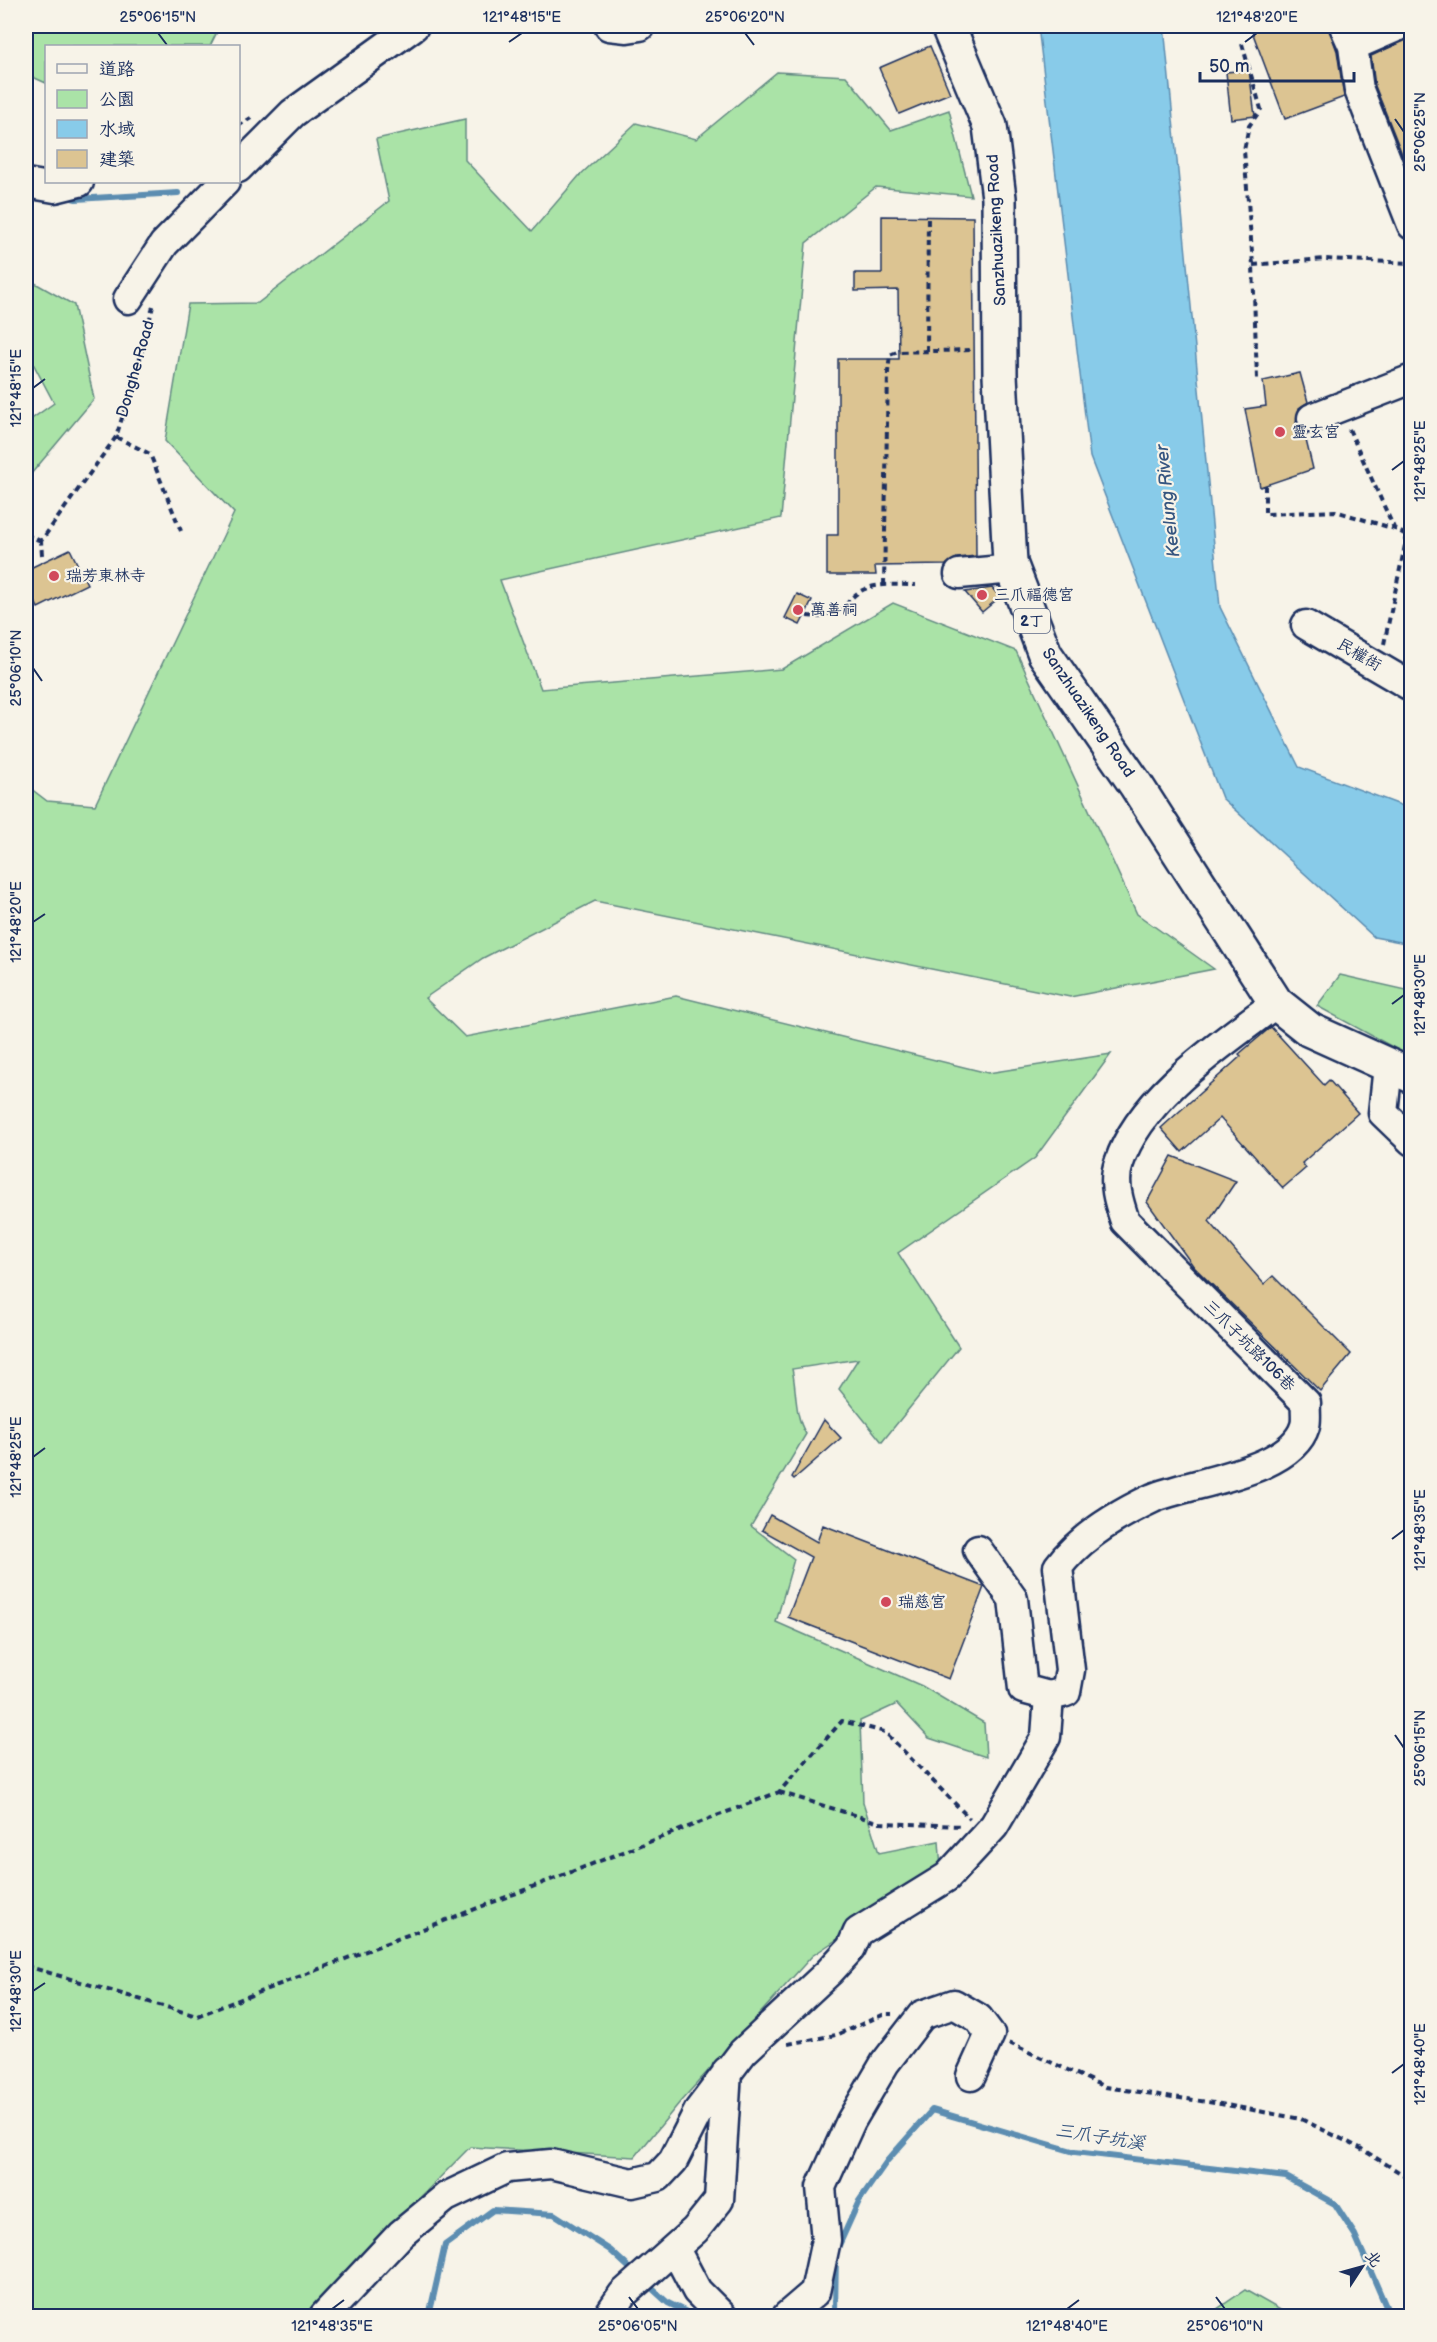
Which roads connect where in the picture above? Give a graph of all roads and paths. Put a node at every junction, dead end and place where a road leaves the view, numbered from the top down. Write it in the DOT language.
graph roads {
  1 [pos="414,26"];
  2 [pos="609,26"];
  3 [pos="640,26"];
  4 [pos="948,26"];
  5 [pos="1399,26"];
  6 [pos="1348,36"];
  7 [pos="1242,44"];
  8 [pos="293,113"];
  9 [pos="240,142"];
  10 [pos="240,166"];
  11 [pos="26,183"];
  12 [pos="75,183"];
  13 [pos="224,183"];
  14 [pos="928,215"];
  15 [pos="1412,225"];
  16 [pos="1412,263"];
  17 [pos="1253,265"];
  18 [pos="141,302"];
  19 [pos="1001,349"];
  20 [pos="927,351"];
  21 [pos="1412,379"];
  22 [pos="1257,380"];
  23 [pos="1322,414"];
  24 [pos="116,437"];
  25 [pos="1264,485"];
  26 [pos="1395,529"];
  27 [pos="181,531"];
  28 [pos="26,535"];
  29 [pos="1409,537"];
  30 [pos="41,541"];
  31 [pos="42,555"];
  32 [pos="1013,569"];
  33 [pos="959,574"];
  34 [pos="884,585"];
  35 [pos="916,585"];
  36 [pos="807,616"];
  37 [pos="1306,625"];
  38 [pos="1379,665"];
  39 [pos="1412,687"];
  40 [pos="1276,1003"];
  41 [pos="1400,1071"];
  42 [pos="1412,1142"];
  43 [pos="978,1550"];
  44 [pos="1049,1696"];
  45 [pos="779,1792"];
  46 [pos="980,1833"];
  47 [pos="26,1966"];
  48 [pos="922,2015"];
  49 [pos="990,2034"];
  50 [pos="735,2062"];
  51 [pos="971,2076"];
  52 [pos="1412,2180"];
  53 [pos="675,2248"];
  54 [pos="324,2316"];
  55 [pos="608,2316"];
  56 [pos="722,2316"];
  57 [pos="787,2316"];
  1 -- 8 [label="street"];
  2 -- 3 [label="street"];
  4 -- 19 [label="main road, Sanzhuazikeng Road / 2丁"];
  5 -- 6 [label="street"];
  6 -- 15 [label="street"];
  7 -- 17 [label="path"];
  8 -- 9 [label="street"];
  8 -- 10 [label="street"];
  11 -- 12 [label="street"];
  13 -- 18 [label="street"];
  14 -- 20 [label="path"];
  16 -- 17 [label="path"];
  17 -- 22 [label="path"];
  18 -- 24 [label="path, Donghe Road"];
  19 -- 20 [label="path"];
  19 -- 32 [label="main road, Sanzhuazikeng Road / 2丁"];
  20 -- 34 [label="path"];
  21 -- 23 [label="street"];
  23 -- 26 [label="path"];
  24 -- 27 [label="path"];
  24 -- 30 [label="path, Donghe Road"];
  25 -- 26 [label="path"];
  26 -- 29 [label="path"];
  28 -- 30 [label="path"];
  29 -- 38 [label="path"];
  30 -- 31 [label="path"];
  32 -- 33 [label="street"];
  32 -- 40 [label="main road, Sanzhuazikeng Road / 2丁"];
  34 -- 35 [label="path"];
  34 -- 36 [label="path"];
  37 -- 38 [label="street, 民權街"];
  38 -- 39 [label="street, 民權街"];
  40 -- 41 [label="main road, Sanzhuazikeng Road / 2丁"];
  40 -- 44 [label="street, 三爪子坑路106巷"];
  41 -- 42 [label="street"];
  43 -- 44 [label="street"];
  44 -- 46 [label="street"];
  45 -- 46 [label="path"];
  45 -- 46 [label="path"];
  45 -- 47 [label="path"];
  46 -- 50 [label="street"];
  48 -- 49 [label="street"];
  48 -- 50 [label="path"];
  48 -- 57 [label="street"];
  49 -- 51 [label="street"];
  49 -- 52 [label="path"];
  50 -- 53 [label="street"];
  50 -- 54 [label="street"];
  53 -- 55 [label="street"];
  53 -- 56 [label="street"];
}
